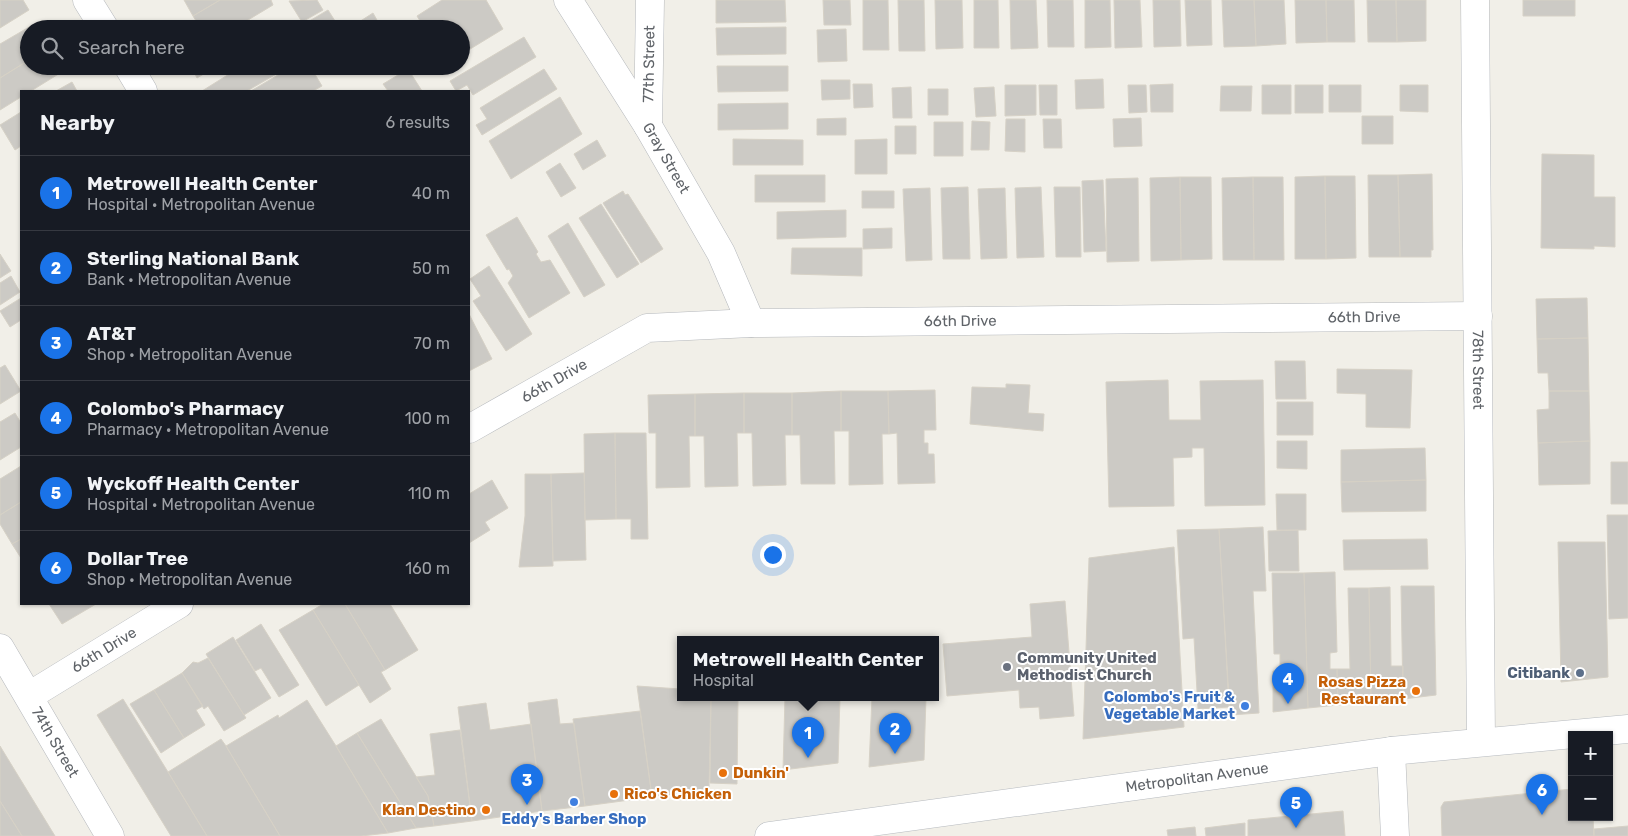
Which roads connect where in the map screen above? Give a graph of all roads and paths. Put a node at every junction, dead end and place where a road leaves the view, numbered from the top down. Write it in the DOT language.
graph roads {
  1 [pos="87,0"];
  2 [pos="568,0"];
  3 [pos="650,0"];
  4 [pos="1475,0"];
  5 [pos="99,20"];
  6 [pos="133,75"];
  7 [pos="142,90"];
  8 [pos="648,126"];
  9 [pos="1478,316"];
  10 [pos="751,323"];
  11 [pos="470,428"];
  12 [pos="177,605"];
  13 [pos="0,648"];
  14 [pos="29,696"];
  15 [pos="1628,729"];
  16 [pos="1481,741"];
  17 [pos="1390,751"];
  18 [pos="110,836"];
  19 [pos="769,836"];
  20 [pos="1395,836"];
  1 -- 5 [label="street"];
  2 -- 8 [label="street, Gray Street"];
  3 -- 8 [label="street, 77th Street"];
  4 -- 9 [label="street, 78th Street"];
  6 -- 7 [label="street"];
  8 -- 10 [label="street, Gray Street"];
  9 -- 10 [label="street, 66th Drive"];
  9 -- 16 [label="street, 78th Street"];
  10 -- 11 [label="street, 66th Drive"];
  12 -- 14 [label="street, 66th Drive"];
  13 -- 14 [label="street, 74th Street"];
  14 -- 18 [label="street, 74th Street"];
  15 -- 16 [label="street, Metropolitan Avenue"];
  16 -- 17 [label="street, Metropolitan Avenue"];
  17 -- 19 [label="street, Metropolitan Avenue"];
  17 -- 20 [label="street"];
}
